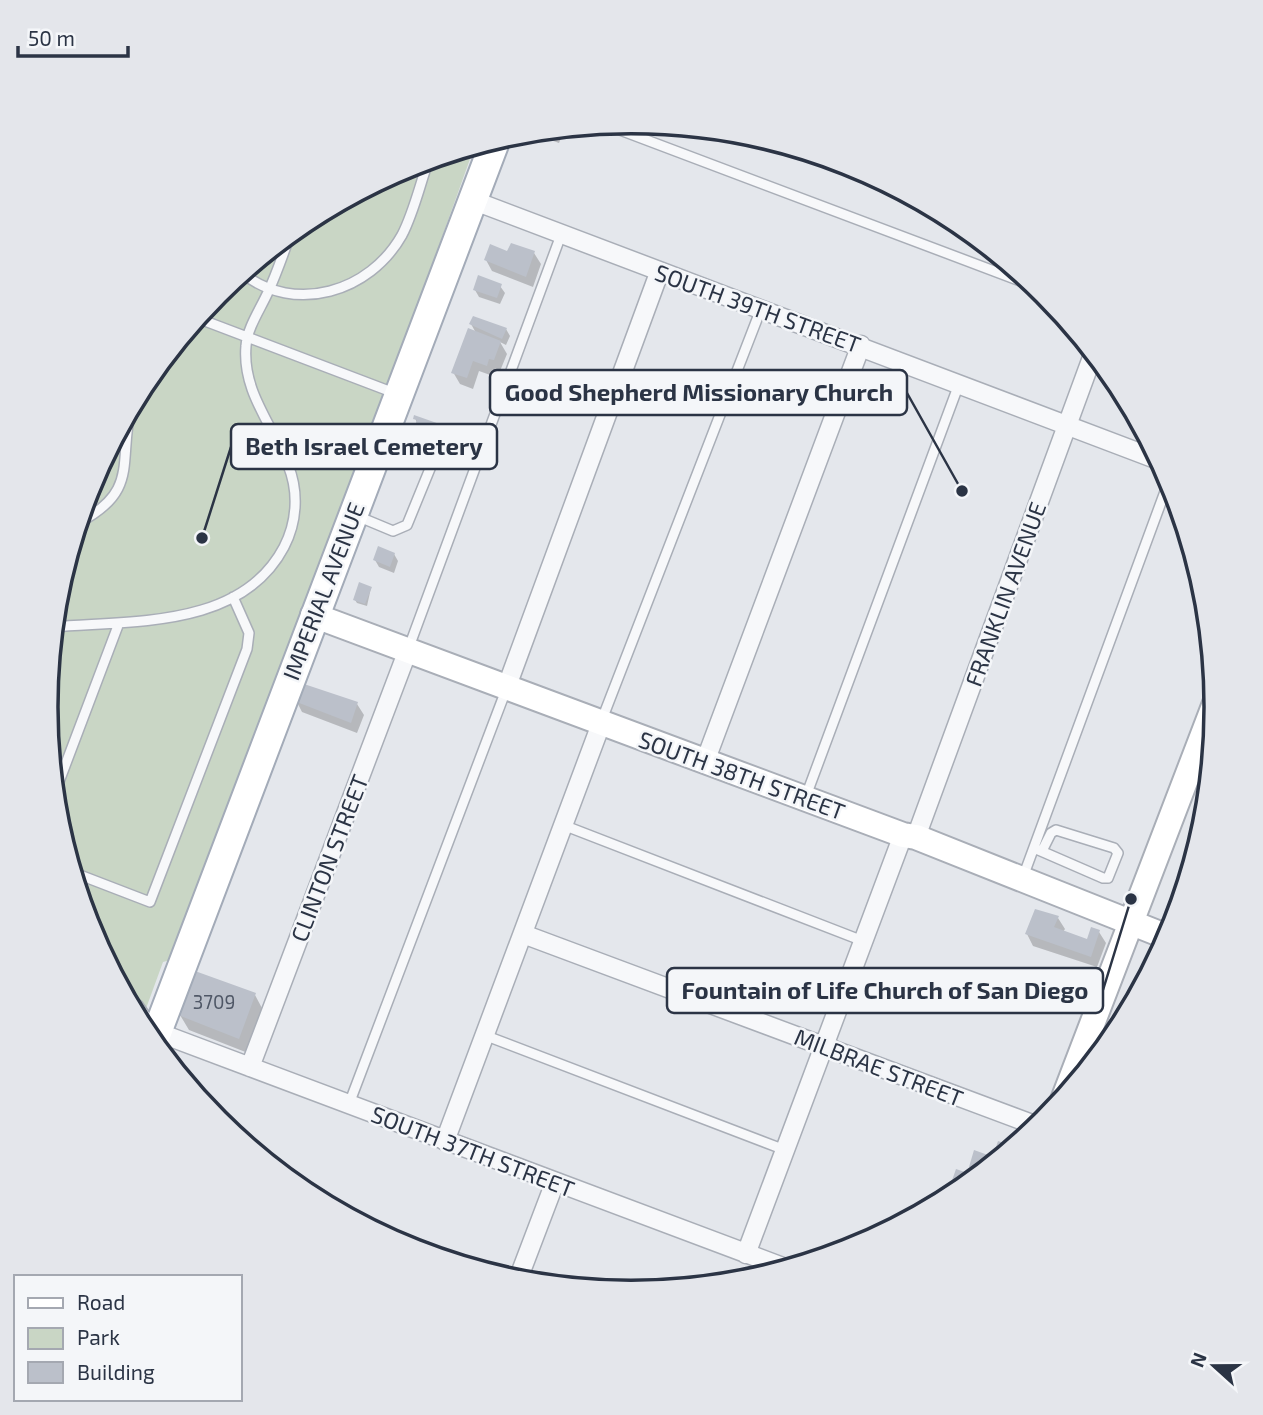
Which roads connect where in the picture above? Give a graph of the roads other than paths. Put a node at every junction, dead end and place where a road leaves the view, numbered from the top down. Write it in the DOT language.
graph roads {
  1 [pos="631,134"];
  2 [pos="491,151"];
  3 [pos="424,172"];
  4 [pos="472,200"];
  5 [pos="561,235"];
  6 [pos="284,250"];
  7 [pos="659,273"];
  8 [pos="251,278"];
  9 [pos="1012,278"];
  10 [pos="270,289"];
  11 [pos="761,309"];
  12 [pos="207,322"];
  13 [pos="248,336"];
  14 [pos="861,345"];
  15 [pos="1090,362"];
  16 [pos="959,384"];
  17 [pos="398,394"];
  18 [pos="1066,426"];
  19 [pos="127,435"];
  20 [pos="436,454"];
  21 [pos="1147,456"];
  22 [pos="1164,494"];
  23 [pos="352,514"];
  24 [pos="91,515"];
  25 [pos="233,597"];
  26 [pos="313,615"];
  27 [pos="118,623"];
  28 [pos="64,627"];
  29 [pos="408,650"];
  30 [pos="507,686"];
  31 [pos="601,724"];
  32 [pos="1204,731"];
  33 [pos="706,759"];
  34 [pos="62,773"];
  35 [pos="806,797"];
  36 [pos="563,825"];
  37 [pos="910,836"];
  38 [pos="1038,850"];
  39 [pos="83,876"];
  40 [pos="1022,879"];
  41 [pos="1130,923"];
  42 [pos="523,934"];
  43 [pos="1159,934"];
  44 [pos="863,941"];
  45 [pos="153,1025"];
  46 [pos="484,1035"];
  47 [pos="163,1038"];
  48 [pos="824,1046"];
  49 [pos="250,1067"];
  50 [pos="1073,1074"];
  51 [pos="349,1104"];
  52 [pos="1027,1122"];
  53 [pos="445,1140"];
  54 [pos="785,1150"];
  55 [pos="555,1182"];
  56 [pos="747,1254"];
  57 [pos="773,1264"];
  58 [pos="524,1271"];
  1 -- 9 [label="lane"];
  2 -- 4 [label="main road, IMPERIAL AVENUE"];
  3 -- 10 [label="lane"];
  4 -- 5 [label="street, SOUTH 39TH STREET"];
  4 -- 17 [label="main road, IMPERIAL AVENUE"];
  5 -- 7 [label="street, SOUTH 39TH STREET"];
  5 -- 29 [label="lane"];
  6 -- 10 [label="lane"];
  7 -- 11 [label="street, SOUTH 39TH STREET"];
  7 -- 30 [label="street"];
  8 -- 10 [label="lane"];
  10 -- 13 [label="lane"];
  11 -- 14 [label="street, SOUTH 39TH STREET"];
  11 -- 31 [label="lane"];
  12 -- 13 [label="lane"];
  13 -- 17 [label="lane"];
  13 -- 25 [label="lane"];
  14 -- 16 [label="street, SOUTH 39TH STREET"];
  14 -- 33 [label="street"];
  15 -- 18 [label="street, FRANKLIN AVENUE"];
  16 -- 18 [label="street, SOUTH 39TH STREET"];
  16 -- 35 [label="lane"];
  17 -- 23 [label="main road, IMPERIAL AVENUE"];
  18 -- 21 [label="street, SOUTH 39TH STREET"];
  18 -- 37 [label="street, FRANKLIN AVENUE"];
  19 -- 24 [label="lane"];
  20 -- 23 [label="lane"];
  22 -- 38 [label="lane"];
  23 -- 26 [label="main road, IMPERIAL AVENUE"];
  25 -- 27 [label="lane"];
  25 -- 39 [label="lane"];
  26 -- 29 [label="street, SOUTH 38TH STREET"];
  26 -- 45 [label="main road, IMPERIAL AVENUE"];
  27 -- 28 [label="lane"];
  27 -- 34 [label="lane"];
  29 -- 30 [label="street, SOUTH 38TH STREET"];
  29 -- 49 [label="street, CLINTON STREET"];
  30 -- 31 [label="street, SOUTH 38TH STREET"];
  30 -- 51 [label="lane"];
  31 -- 33 [label="street, SOUTH 38TH STREET"];
  31 -- 36 [label="street"];
  32 -- 41 [label="street"];
  33 -- 35 [label="street, SOUTH 38TH STREET"];
  35 -- 37 [label="street, SOUTH 38TH STREET"];
  36 -- 42 [label="street"];
  36 -- 44 [label="lane"];
  37 -- 40 [label="street, SOUTH 38TH STREET"];
  37 -- 44 [label="street, FRANKLIN AVENUE"];
  38 -- 38 [label="lane"];
  38 -- 40 [label="lane"];
  40 -- 41 [label="street, SOUTH 38TH STREET"];
  41 -- 43 [label="street, SOUTH 38TH STREET"];
  41 -- 50 [label="street"];
  42 -- 46 [label="street"];
  42 -- 48 [label="street, MILBRAE STREET"];
  44 -- 48 [label="street, FRANKLIN AVENUE"];
  46 -- 53 [label="street"];
  46 -- 54 [label="lane"];
  47 -- 49 [label="street, SOUTH 37TH STREET"];
  48 -- 52 [label="street, MILBRAE STREET"];
  48 -- 54 [label="street, FRANKLIN AVENUE"];
  49 -- 51 [label="street, SOUTH 37TH STREET"];
  51 -- 53 [label="street, SOUTH 37TH STREET"];
  53 -- 55 [label="street, SOUTH 37TH STREET"];
  54 -- 56 [label="street, FRANKLIN AVENUE"];
  55 -- 56 [label="street, SOUTH 37TH STREET"];
  55 -- 58 [label="street"];
  56 -- 57 [label="street, SOUTH 37TH STREET"];
}
